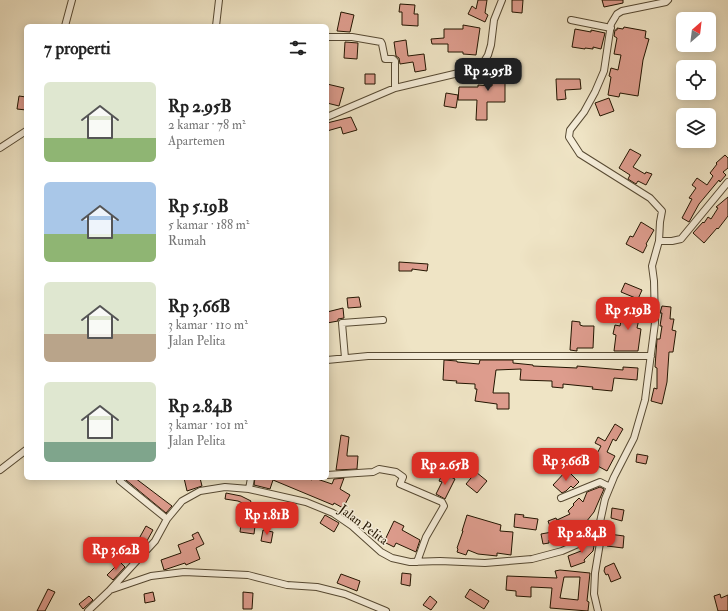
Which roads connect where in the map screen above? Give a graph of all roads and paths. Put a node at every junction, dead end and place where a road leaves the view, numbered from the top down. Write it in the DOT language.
graph roads {
  1 [pos="72,0"];
  2 [pos="219,0"];
  3 [pos="502,0"];
  4 [pos="668,0"];
  5 [pos="571,20"];
  6 [pos="66,24"];
  7 [pos="216,24"];
  8 [pos="610,28"];
  9 [pos="329,37"];
  10 [pos="395,88"];
  11 [pos="329,116"];
  12 [pos="24,132"];
  13 [pos="0,148"];
  14 [pos="728,182"];
  15 [pos="659,241"];
  16 [pos="383,320"];
  17 [pos="651,356"];
  18 [pos="345,358"];
  19 [pos="329,360"];
  20 [pos="24,452"];
  21 [pos="0,470"];
  22 [pos="329,475"];
  23 [pos="251,480"];
  24 [pos="120,481"];
  25 [pos="610,487"];
  26 [pos="249,489"];
  27 [pos="561,498"];
  28 [pos="167,519"];
  29 [pos="600,522"];
  30 [pos="417,562"];
  31 [pos="109,590"];
  32 [pos="88,611"];
  33 [pos="386,611"];
  34 [pos="598,611"];
  1 -- 6 [label="street"];
  2 -- 7 [label="street"];
  3 -- 10 [label="street"];
  4 -- 8 [label="street"];
  5 -- 8 [label="street"];
  8 -- 15 [label="street"];
  9 -- 10 [label="street"];
  10 -- 11 [label="street"];
  12 -- 13 [label="street"];
  14 -- 15 [label="street"];
  15 -- 17 [label="street"];
  16 -- 18 [label="street"];
  17 -- 18 [label="street"];
  17 -- 25 [label="street"];
  18 -- 19 [label="street"];
  20 -- 21 [label="street"];
  22 -- 30 [label="street"];
  23 -- 26 [label="street"];
  24 -- 28 [label="street"];
  25 -- 27 [label="street"];
  25 -- 29 [label="street"];
  26 -- 28 [label="street, Jalan Pelita"];
  26 -- 30 [label="street, Jalan Pelita"];
  28 -- 31 [label="street, Jalan Pelita"];
  29 -- 30 [label="street, Jalan Pelita"];
  29 -- 34 [label="street"];
  31 -- 32 [label="street, Jalan Pelita"];
  31 -- 33 [label="street"];
}
